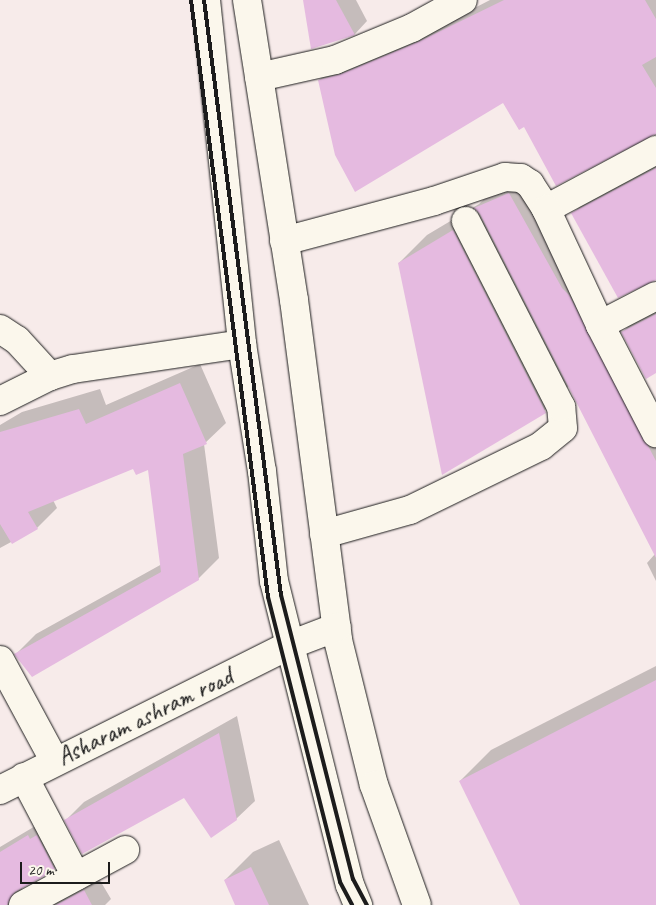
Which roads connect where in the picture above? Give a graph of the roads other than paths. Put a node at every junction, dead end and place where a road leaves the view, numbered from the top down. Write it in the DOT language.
graph roads {
  1 [pos="206,0"];
  2 [pos="247,0"];
  3 [pos="462,0"];
  4 [pos="258,77"];
  5 [pos="656,150"];
  6 [pos="546,209"];
  7 [pos="466,221"];
  8 [pos="284,241"];
  9 [pos="656,296"];
  10 [pos="600,325"];
  11 [pos="0,329"];
  12 [pos="242,344"];
  13 [pos="50,376"];
  14 [pos="0,402"];
  15 [pos="656,433"];
  16 [pos="324,534"];
  17 [pos="336,627"];
  18 [pos="290,646"];
  19 [pos="0,660"];
  20 [pos="54,760"];
  21 [pos="24,778"];
  22 [pos="0,790"];
  23 [pos="125,850"];
  24 [pos="76,876"];
  25 [pos="23,905"];
  26 [pos="358,905"];
  27 [pos="417,905"];
  1 -- 12 [label="street"];
  2 -- 4 [label="street"];
  3 -- 4 [label="street"];
  4 -- 8 [label="street"];
  5 -- 6 [label="street"];
  6 -- 8 [label="street"];
  6 -- 10 [label="street"];
  7 -- 16 [label="street"];
  8 -- 16 [label="street"];
  9 -- 10 [label="street"];
  10 -- 15 [label="street"];
  11 -- 13 [label="street"];
  12 -- 13 [label="street"];
  12 -- 18 [label="street"];
  13 -- 14 [label="street"];
  16 -- 17 [label="street"];
  17 -- 18 [label="street, Asharam ashram road"];
  17 -- 27 [label="street"];
  18 -- 20 [label="street, Asharam ashram road"];
  18 -- 26 [label="street"];
  19 -- 20 [label="street"];
  20 -- 21 [label="street, Asharam ashram road"];
  21 -- 22 [label="street, Asharam ashram road"];
  21 -- 24 [label="street"];
  23 -- 24 [label="street"];
  24 -- 25 [label="street"];
}
